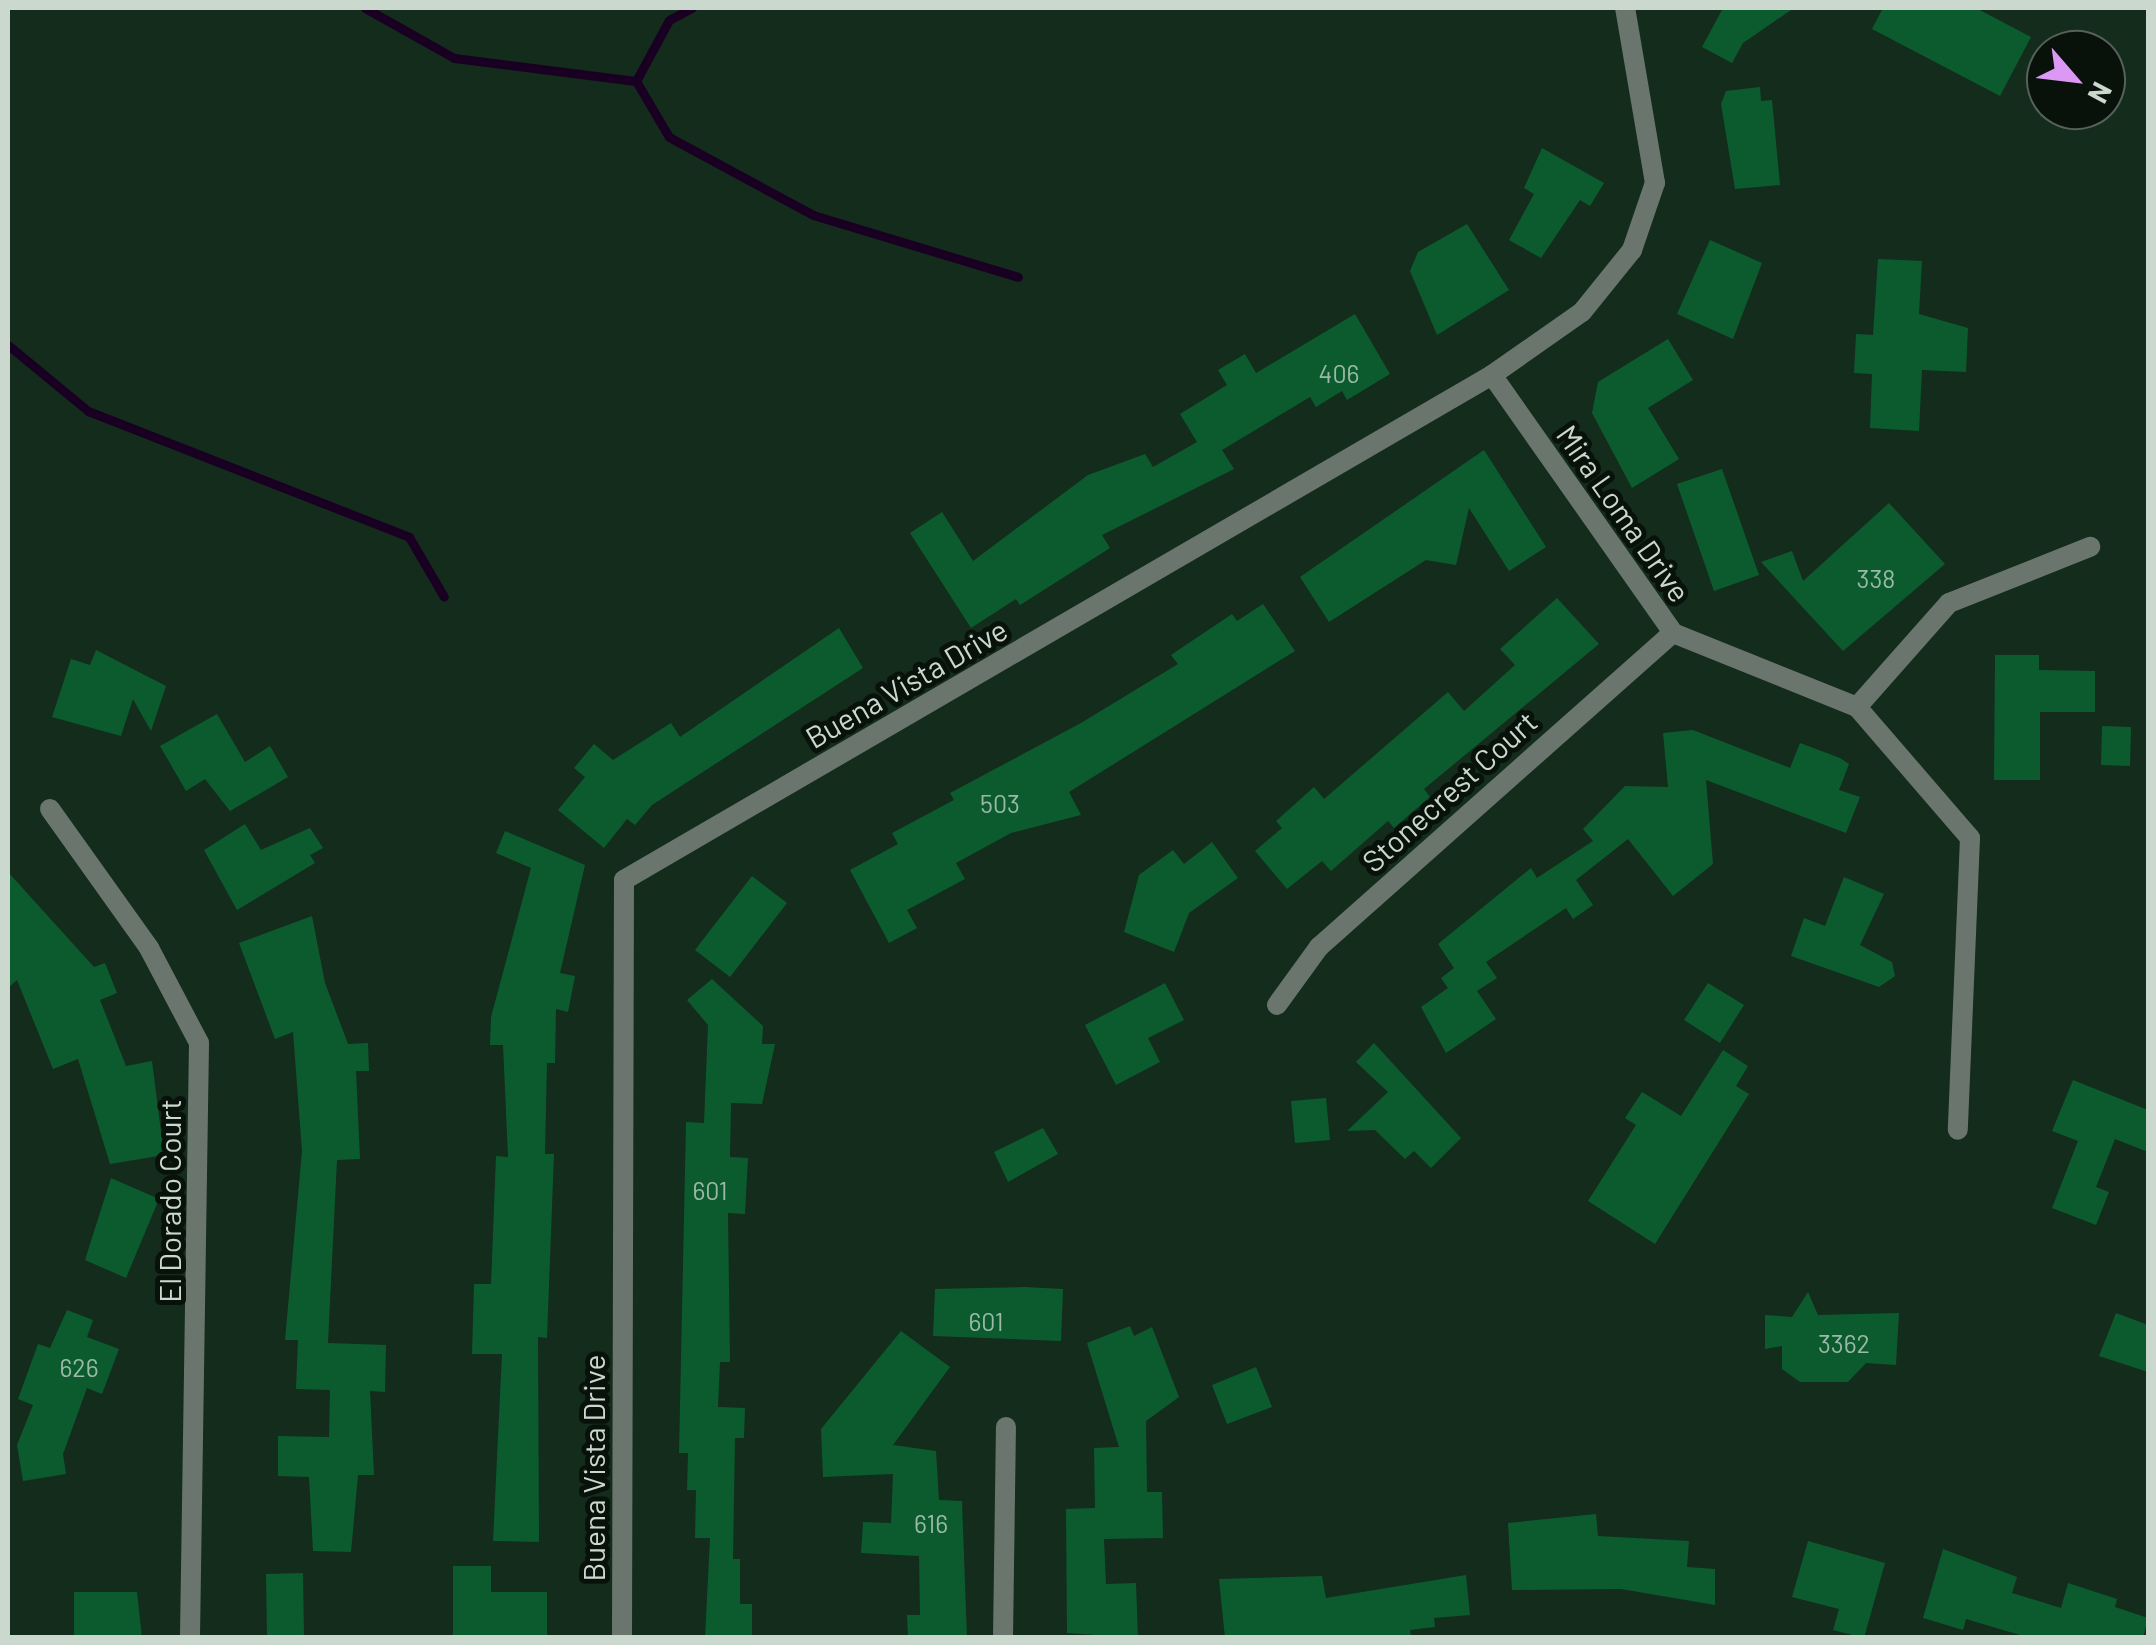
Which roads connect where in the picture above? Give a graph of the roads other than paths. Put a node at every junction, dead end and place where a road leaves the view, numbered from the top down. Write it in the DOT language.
graph roads {
  1 [pos="1625,8"];
  2 [pos="1492,374"];
  3 [pos="2090,547"];
  4 [pos="1672,632"];
  5 [pos="1858,707"];
  6 [pos="50,809"];
  7 [pos="1278,1005"];
  8 [pos="1958,1130"];
  9 [pos="1006,1427"];
  10 [pos="190,1638"];
  11 [pos="622,1638"];
  12 [pos="1002,1638"];
  1 -- 2 [label="street, Buena Vista Drive"];
  2 -- 4 [label="street, Mira Loma Drive"];
  2 -- 11 [label="street, Buena Vista Drive"];
  3 -- 5 [label="street"];
  4 -- 5 [label="street, Mira Loma Drive"];
  4 -- 7 [label="street, Stonecrest Court"];
  5 -- 8 [label="street, Mira Loma Drive"];
  6 -- 10 [label="street, El Dorado Court"];
  9 -- 12 [label="street"];
}
